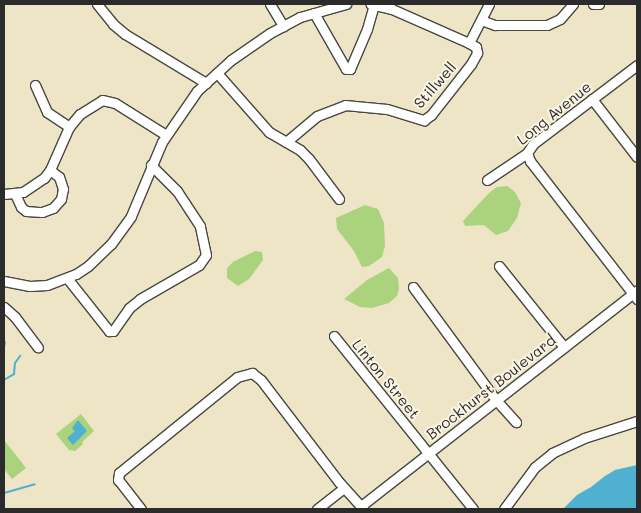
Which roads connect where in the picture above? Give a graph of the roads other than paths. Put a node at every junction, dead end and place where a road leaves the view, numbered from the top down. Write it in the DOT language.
graph roads {
  1 [pos="97,4"];
  2 [pos="270,4"];
  3 [pos="346,4"];
  4 [pos="373,4"];
  5 [pos="490,4"];
  6 [pos="573,4"];
  7 [pos="593,4"];
  8 [pos="599,4"];
  9 [pos="314,13"];
  10 [pos="481,20"];
  11 [pos="283,26"];
  12 [pos="469,43"];
  13 [pos="637,65"];
  14 [pos="217,72"];
  15 [pos="206,83"];
  16 [pos="35,85"];
  17 [pos="592,99"];
  18 [pos="69,127"];
  19 [pos="166,135"];
  20 [pos="286,142"];
  21 [pos="527,153"];
  22 [pos="637,157"];
  23 [pos="151,165"];
  24 [pos="50,170"];
  25 [pos="487,180"];
  26 [pos="4,194"];
  27 [pos="15,194"];
  28 [pos="339,199"];
  29 [pos="498,266"];
  30 [pos="67,278"];
  31 [pos="4,283"];
  32 [pos="413,287"];
  33 [pos="636,294"];
  34 [pos="4,307"];
  35 [pos="334,336"];
  36 [pos="38,347"];
  37 [pos="564,348"];
  38 [pos="496,400"];
  39 [pos="516,422"];
  40 [pos="637,422"];
  41 [pos="428,453"];
  42 [pos="344,488"];
  43 [pos="362,508"];
  44 [pos="141,509"];
  45 [pos="317,509"];
  46 [pos="472,509"];
  47 [pos="504,509"];
  1 -- 15 [label="street"];
  2 -- 11 [label="street"];
  3 -- 9 [label="street"];
  4 -- 9 [label="street"];
  4 -- 12 [label="street"];
  5 -- 10 [label="street"];
  6 -- 10 [label="street"];
  7 -- 8 [label="street"];
  9 -- 11 [label="street"];
  10 -- 12 [label="street"];
  11 -- 14 [label="street"];
  12 -- 20 [label="street, Stillwell"];
  13 -- 17 [label="street, Long Avenue"];
  14 -- 15 [label="street"];
  14 -- 20 [label="street"];
  15 -- 19 [label="street"];
  16 -- 18 [label="street"];
  17 -- 21 [label="street, Long Avenue"];
  17 -- 22 [label="street"];
  18 -- 19 [label="street"];
  18 -- 24 [label="street"];
  19 -- 23 [label="street"];
  20 -- 28 [label="street"];
  21 -- 25 [label="street, Long Avenue"];
  21 -- 33 [label="street"];
  23 -- 30 [label="street"];
  23 -- 30 [label="street"];
  24 -- 27 [label="street"];
  24 -- 27 [label="street"];
  26 -- 27 [label="street"];
  29 -- 37 [label="street"];
  30 -- 31 [label="street"];
  32 -- 38 [label="street"];
  33 -- 37 [label="street, Brockhurst Boulevard"];
  34 -- 36 [label="street"];
  35 -- 41 [label="street, Linton Street"];
  37 -- 38 [label="street, Brockhurst Boulevard"];
  38 -- 39 [label="street"];
  38 -- 41 [label="street, Brockhurst Boulevard"];
  40 -- 47 [label="street"];
  41 -- 43 [label="street, Brockhurst Boulevard"];
  41 -- 46 [label="street, Linton Street"];
  42 -- 43 [label="street"];
  42 -- 44 [label="street"];
  42 -- 45 [label="street"];
}
